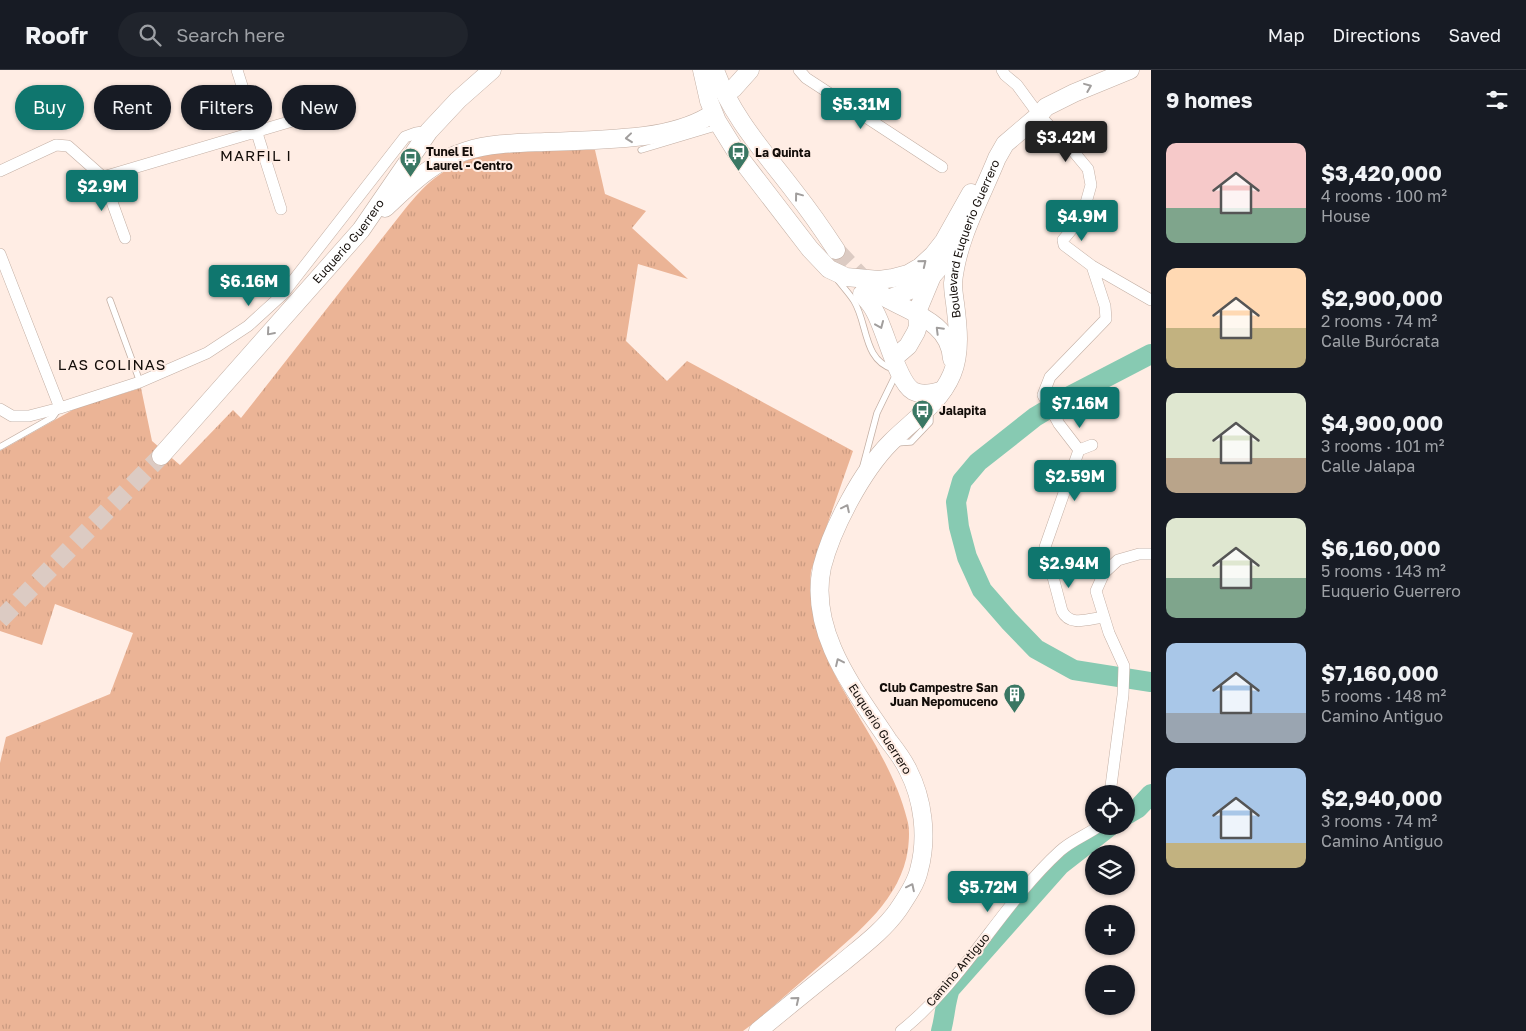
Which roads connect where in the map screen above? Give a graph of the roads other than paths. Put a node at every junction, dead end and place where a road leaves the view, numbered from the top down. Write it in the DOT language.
graph roads {
  1 [pos="237,70"];
  2 [pos="492,70"];
  3 [pos="703,70"];
  4 [pos="715,70"];
  5 [pos="750,70"];
  6 [pos="799,70"];
  7 [pos="1002,70"];
  8 [pos="1130,70"];
  9 [pos="734,89"];
  10 [pos="1040,111"];
  11 [pos="714,121"];
  12 [pos="282,124"];
  13 [pos="430,131"];
  14 [pos="256,132"];
  15 [pos="641,150"];
  16 [pos="942,167"];
  17 [pos="0,172"];
  18 [pos="103,177"];
  19 [pos="281,209"];
  20 [pos="361,230"];
  21 [pos="125,238"];
  22 [pos="963,240"];
  23 [pos="0,254"];
  24 [pos="832,259"];
  25 [pos="1092,266"];
  26 [pos="932,276"];
  27 [pos="888,299"];
  28 [pos="110,300"];
  29 [pos="1151,300"];
  30 [pos="917,312"];
  31 [pos="896,364"];
  32 [pos="952,374"];
  33 [pos="140,382"];
  34 [pos="943,390"];
  35 [pos="60,408"];
  36 [pos="0,409"];
  37 [pos="1092,445"];
  38 [pos="0,447"];
  39 [pos="1079,450"];
  40 [pos="161,456"];
  41 [pos="858,486"];
  42 [pos="1151,554"];
  43 [pos="1104,617"];
  44 [pos="1111,785"];
  45 [pos="1085,835"];
  46 [pos="758,1031"];
  47 [pos="901,1031"];
  1 -- 14 [label="street"];
  2 -- 13 [label="main road, Euquerio Guerrero"];
  3 -- 11 [label="main road"];
  3 -- 24 [label="main road"];
  24 -- 4 [label="main road, one-way"];
  5 -- 9 [label="main road"];
  6 -- 16 [label="street"];
  7 -- 10 [label="street"];
  10 -- 8 [label="main road, Boulevard Euquerio Guerrero, one-way"];
  10 -- 22 [label="main road, Boulevard Euquerio Guerrero"];
  24 -- 10 [label="main road, one-way"];
  10 -- 25 [label="street"];
  11 -- 15 [label="lane"];
  11 -- 20 [label="main road, one-way"];
  11 -- 24 [label="main road"];
  12 -- 14 [label="street"];
  13 -- 20 [label="main road, Euquerio Guerrero"];
  13 -- 33 [label="street"];
  14 -- 18 [label="street"];
  14 -- 19 [label="street"];
  17 -- 18 [label="street"];
  18 -- 21 [label="street"];
  20 -- 40 [label="main road, Euquerio Guerrero, one-way"];
  22 -- 26 [label="main road"];
  22 -- 32 [label="main road, Boulevard Euquerio Guerrero"];
  23 -- 35 [label="street"];
  24 -- 31 [label="lane"];
  25 -- 29 [label="street"];
  25 -- 39 [label="street"];
  26 -- 27 [label="main road"];
  26 -- 30 [label="main road"];
  27 -- 30 [label="main road, Boulevard Euquerio Guerrero"];
  27 -- 31 [label="main road, Boulevard Euquerio Guerrero, one-way"];
  28 -- 33 [label="lane"];
  30 -- 31 [label="main road"];
  32 -- 30 [label="main road, Boulevard Euquerio Guerrero, one-way"];
  31 -- 34 [label="main road"];
  31 -- 41 [label="lane"];
  32 -- 34 [label="main road, Euquerio Guerrero"];
  33 -- 35 [label="street"];
  34 -- 41 [label="main road, Euquerio Guerrero"];
  35 -- 36 [label="street"];
  35 -- 38 [label="lane"];
  37 -- 39 [label="street"];
  39 -- 43 [label="street"];
  46 -- 41 [label="main road, Euquerio Guerrero, one-way"];
  42 -- 43 [label="street"];
  43 -- 44 [label="street"];
  45 -- 47 [label="street, Camino Antiguo"];
}
